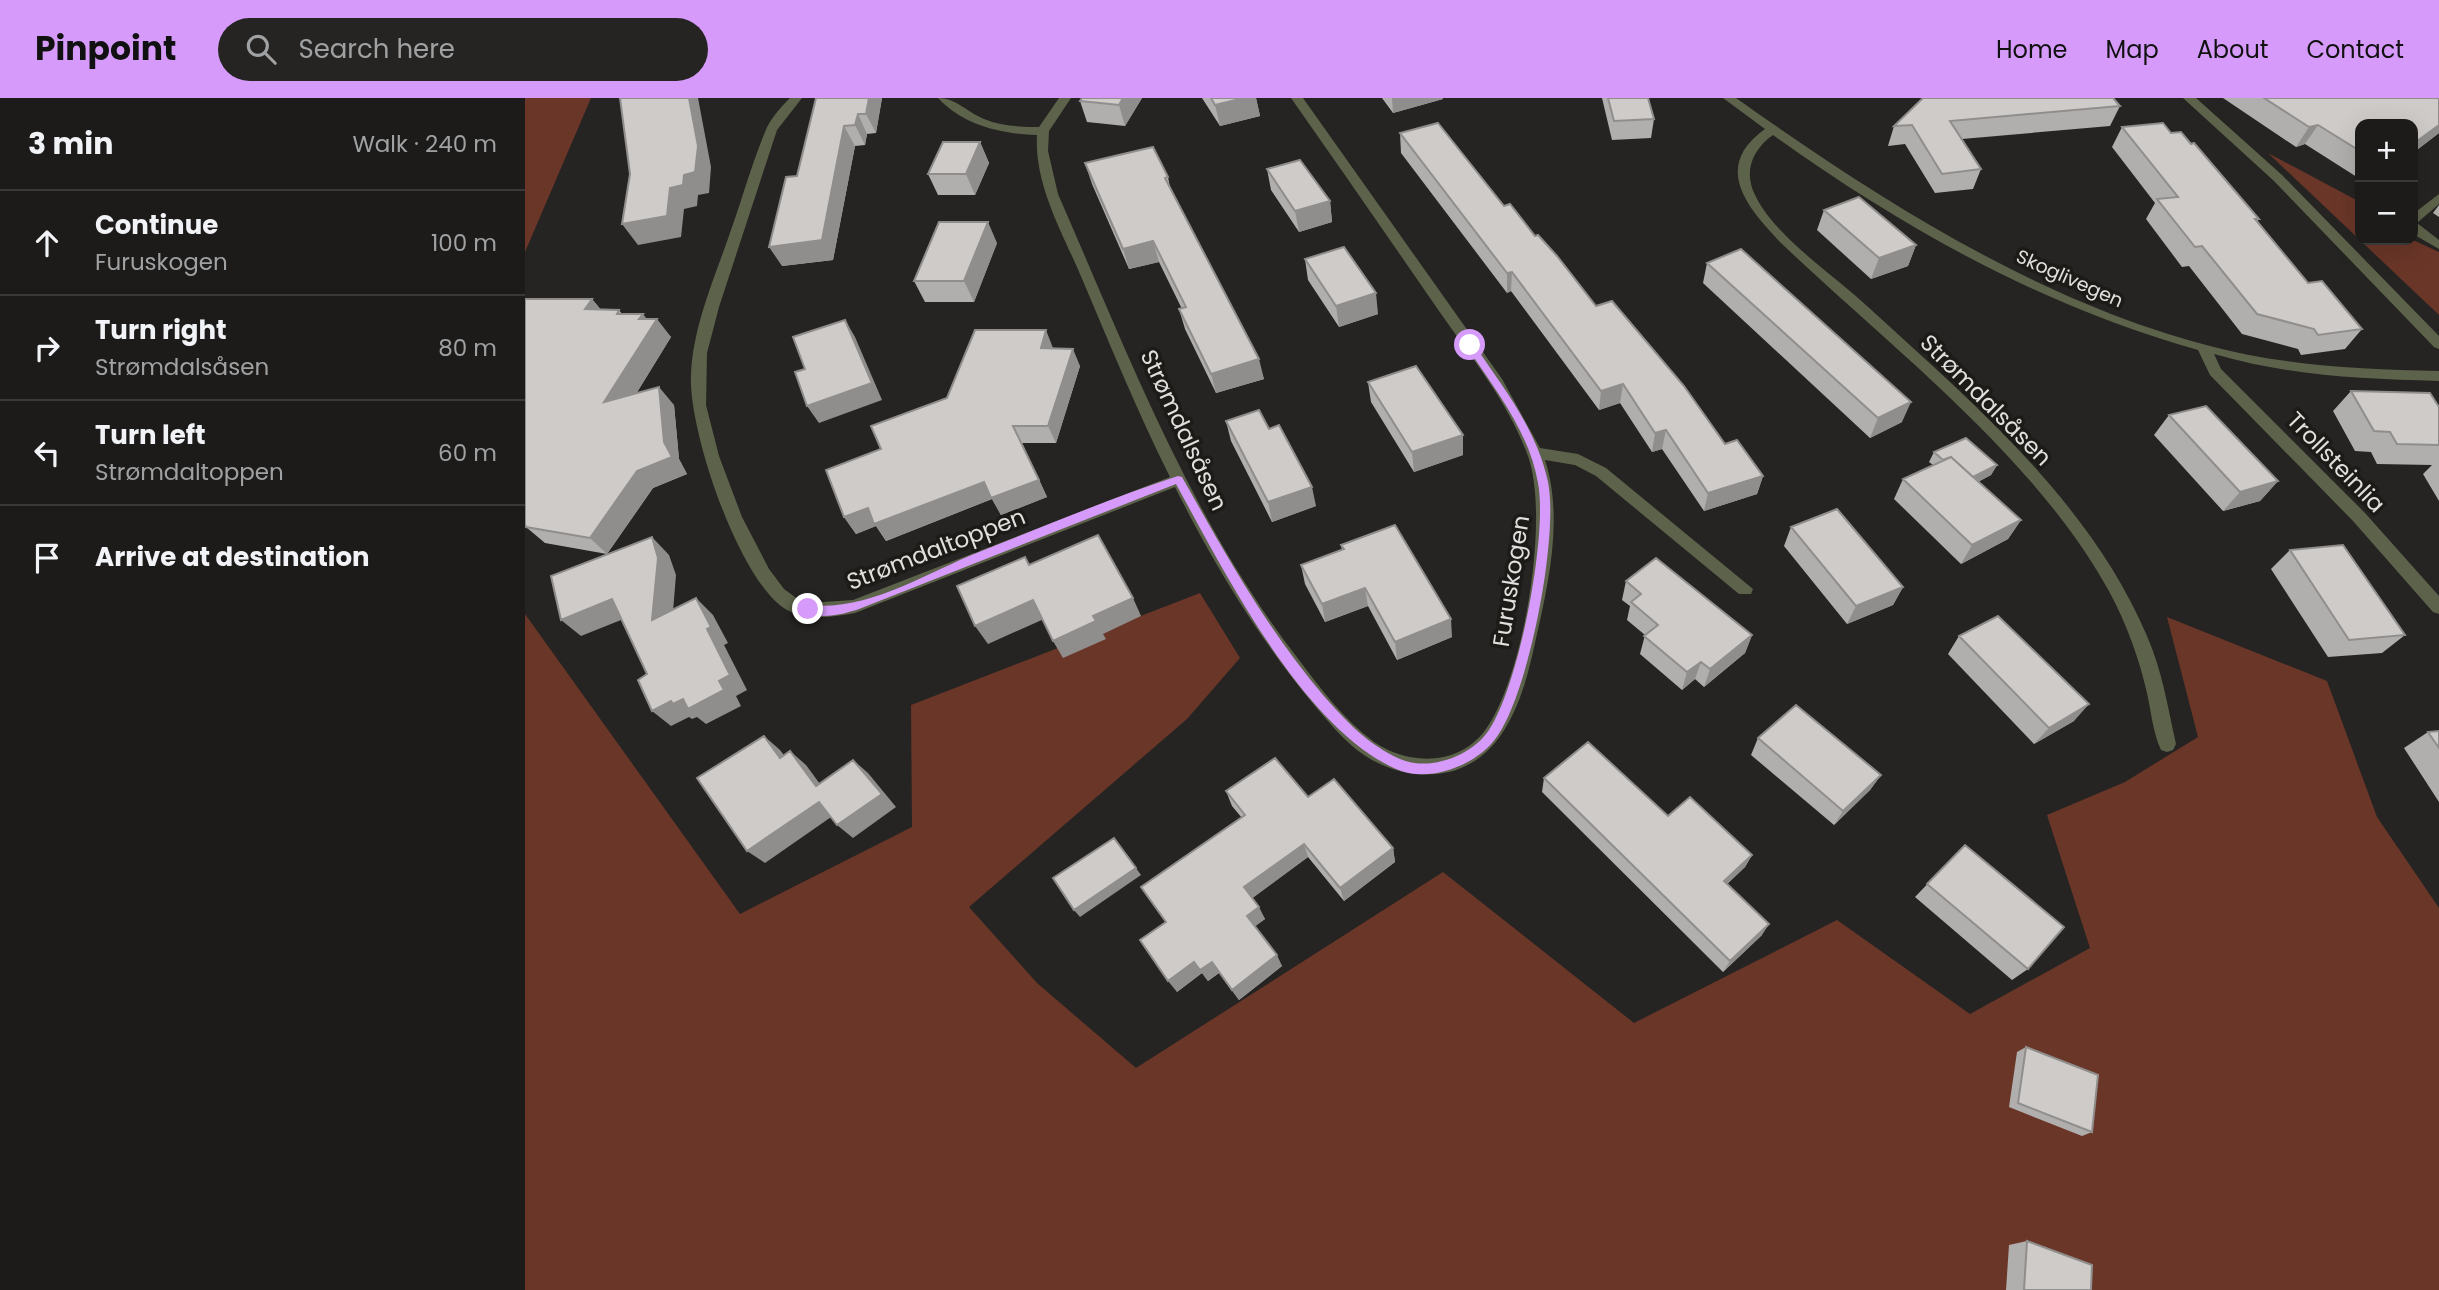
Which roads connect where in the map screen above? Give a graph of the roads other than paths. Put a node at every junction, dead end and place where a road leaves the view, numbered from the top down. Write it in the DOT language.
graph roads {
  1 [pos="796,98"];
  2 [pos="944,98"];
  3 [pos="1065,98"];
  4 [pos="1297,98"];
  5 [pos="1729,98"];
  6 [pos="2189,98"];
  7 [pos="1772,130"];
  8 [pos="1043,131"];
  9 [pos="2439,198"];
  10 [pos="2418,216"];
  11 [pos="2418,232"];
  12 [pos="2439,245"];
  13 [pos="2439,344"];
  14 [pos="2204,348"];
  15 [pos="2439,376"];
  16 [pos="1535,453"];
  17 [pos="1178,480"];
  18 [pos="1745,589"];
  19 [pos="2439,607"];
  20 [pos="2167,744"];
  21 [pos="1434,769"];
  1 -- 17 [label="street, Strømdaltoppen"];
  2 -- 8 [label="street"];
  3 -- 8 [label="street"];
  4 -- 16 [label="street, Furuskogen"];
  5 -- 7 [label="street, Skoglivegen"];
  6 -- 13 [label="street"];
  7 -- 14 [label="street, Skoglivegen"];
  7 -- 20 [label="street, Strømdalsåsen"];
  8 -- 17 [label="street, Strømdalsåsen"];
  9 -- 10 [label="street"];
  11 -- 12 [label="street"];
  14 -- 15 [label="street, Skoglivegen"];
  14 -- 19 [label="street, Trollsteinlia"];
  16 -- 18 [label="street"];
  16 -- 21 [label="street, Furuskogen"];
  17 -- 21 [label="street, Strømdalsåsen"];
}
